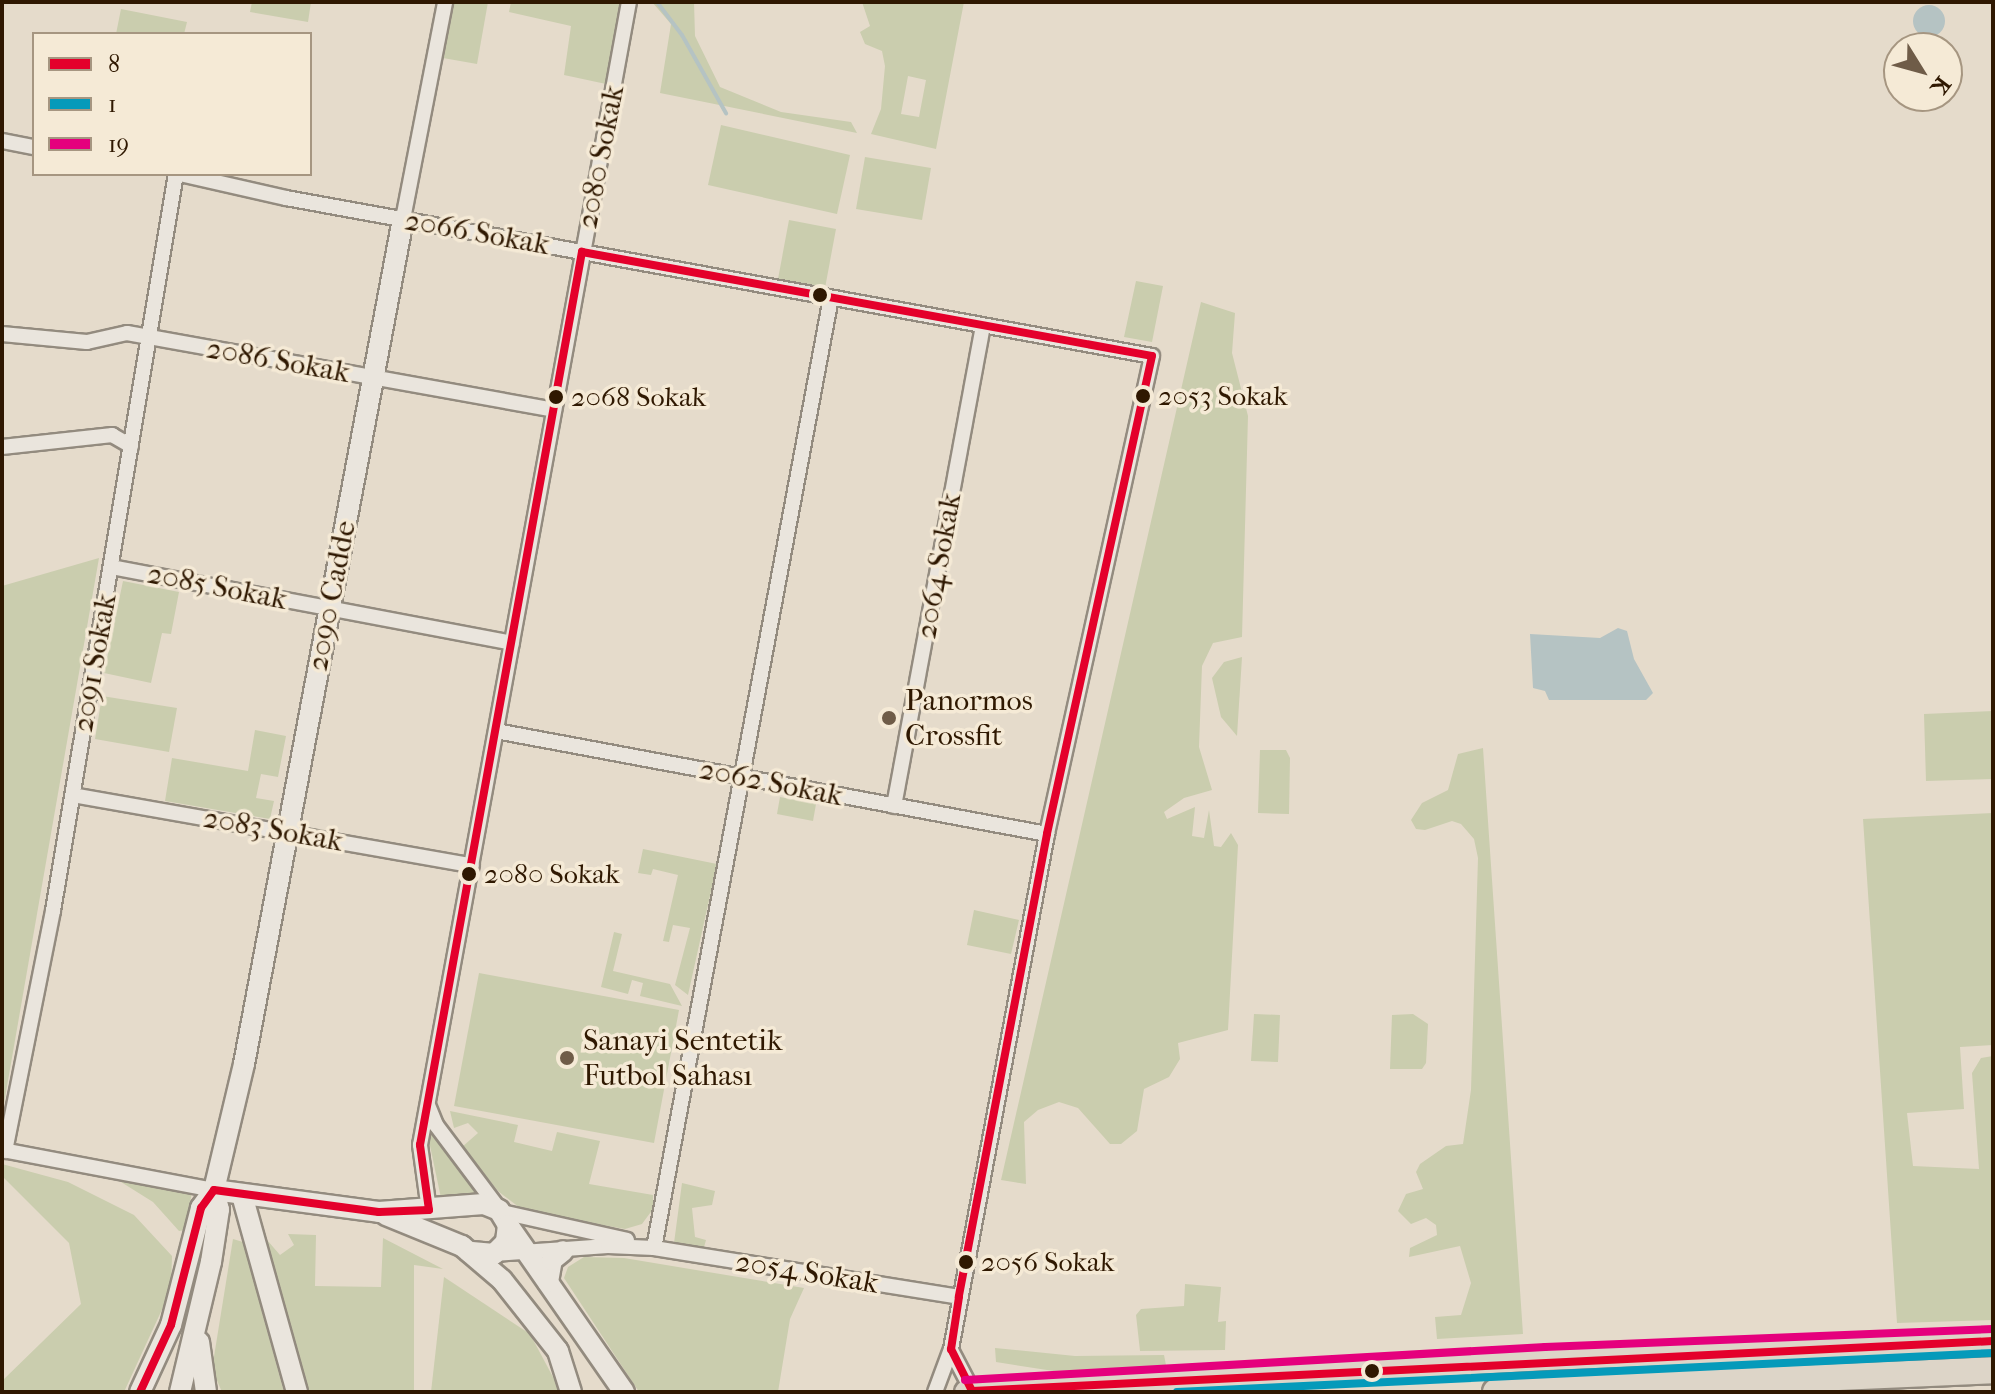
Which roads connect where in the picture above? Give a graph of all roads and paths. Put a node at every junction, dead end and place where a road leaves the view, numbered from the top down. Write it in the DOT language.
graph roads {
  1 [pos="445,2"];
  2 [pos="629,7"];
  3 [pos="2,141"];
  4 [pos="32,147"];
  5 [pos="178,176"];
  6 [pos="188,176"];
  7 [pos="403,219"];
  8 [pos="582,252"];
  9 [pos="831,298"];
  10 [pos="983,326"];
  11 [pos="2,334"];
  12 [pos="149,338"];
  13 [pos="373,378"];
  14 [pos="554,410"];
  15 [pos="131,446"];
  16 [pos="2,447"];
  17 [pos="111,567"];
  18 [pos="329,608"];
  19 [pos="512,643"];
  20 [pos="496,731"];
  21 [pos="742,777"];
  22 [pos="73,795"];
  23 [pos="894,806"];
  24 [pos="287,833"];
  25 [pos="1047,834"];
  26 [pos="472,865"];
  27 [pos="428,1104"];
  28 [pos="4,1151"];
  29 [pos="214,1190"];
  30 [pos="242,1195"];
  31 [pos="476,1205"];
  32 [pos="429,1210"];
  33 [pos="379,1212"];
  34 [pos="503,1216"];
  35 [pos="438,1234"];
  36 [pos="654,1248"];
  37 [pos="466,1249"];
  38 [pos="563,1251"];
  39 [pos="528,1252"];
  40 [pos="494,1254"];
  41 [pos="189,1261"];
  42 [pos="211,1262"];
  43 [pos="548,1282"];
  44 [pos="204,1296"];
  45 [pos="959,1297"];
  46 [pos="1993,1341"];
  47 [pos="951,1349"];
  48 [pos="1993,1370"];
  49 [pos="140,1392"];
  50 [pos="180,1392"];
  51 [pos="206,1392"];
  52 [pos="297,1392"];
  53 [pos="571,1392"];
  54 [pos="624,1392"];
  55 [pos="935,1392"];
  56 [pos="970,1392"];
  57 [pos="1496,1392"];
  1 -- 7 [label="street, 2090 Cadde"];
  2 -- 8 [label="street, 2080 Sokak"];
  3 -- 4 [label="street"];
  5 -- 12 [label="street, 2091 Sokak"];
  6 -- 7 [label="street, 2066 Sokak"];
  7 -- 8 [label="street, 2066 Sokak"];
  7 -- 13 [label="street, 2090 Cadde"];
  8 -- 9 [label="street, 2066 Sokak"];
  8 -- 14 [label="street, 2080 Sokak"];
  9 -- 10 [label="street, 2066 Sokak"];
  9 -- 21 [label="street"];
  10 -- 23 [label="street, 2064 Sokak"];
  10 -- 25 [label="street, 2066 Sokak"];
  11 -- 12 [label="street, 2086 Sokak"];
  12 -- 13 [label="street, 2086 Sokak"];
  12 -- 15 [label="street, 2091 Sokak"];
  13 -- 14 [label="street, 2086 Sokak"];
  13 -- 18 [label="street, 2090 Cadde"];
  14 -- 19 [label="street, 2080 Sokak"];
  15 -- 16 [label="street"];
  15 -- 17 [label="street, 2091 Sokak"];
  17 -- 18 [label="street, 2085 Sokak"];
  17 -- 22 [label="street, 2091 Sokak"];
  18 -- 19 [label="street, 2085 Sokak"];
  18 -- 24 [label="street, 2090 Cadde"];
  19 -- 20 [label="street, 2080 Sokak"];
  20 -- 21 [label="street, 2062 Sokak"];
  20 -- 26 [label="street, 2080 Sokak"];
  21 -- 23 [label="street, 2062 Sokak"];
  21 -- 36 [label="street"];
  22 -- 24 [label="street, 2083 Sokak"];
  22 -- 28 [label="street, 2091 Sokak"];
  23 -- 25 [label="street, 2062 Sokak"];
  24 -- 26 [label="street, 2083 Sokak"];
  24 -- 29 [label="street, 2090 Cadde"];
  25 -- 45 [label="street"];
  26 -- 27 [label="street, 2080 Sokak"];
  27 -- 32 [label="street, 2080 Sokak"];
  27 -- 34 [label="street"];
  28 -- 29 [label="street, 2054 Sokak"];
  29 -- 30 [label="street, 2054 Sokak"];
  29 -- 41 [label="street, 2090 Cadde"];
  29 -- 42 [label="street, 2090 Cadde"];
  30 -- 33 [label="street, 2054 Sokak"];
  30 -- 52 [label="street"];
  31 -- 32 [label="street, 2054 Sokak"];
  31 -- 34 [label="street, 2054 Sokak"];
  31 -- 37 [label="street"];
  32 -- 33 [label="street, 2054 Sokak"];
  32 -- 35 [label="street"];
  33 -- 35 [label="street, 2054 Sokak"];
  34 -- 36 [label="street, 2054 Sokak"];
  34 -- 39 [label="street"];
  34 -- 40 [label="street"];
  35 -- 37 [label="street, 2054 Sokak"];
  36 -- 38 [label="street, 2054 Sokak"];
  36 -- 45 [label="street, 2054 Sokak"];
  37 -- 40 [label="street, 2054 Sokak"];
  37 -- 53 [label="street"];
  38 -- 39 [label="street, 2054 Sokak"];
  38 -- 43 [label="street"];
  39 -- 40 [label="street, 2054 Sokak"];
  39 -- 43 [label="street"];
  41 -- 42 [label="street"];
  41 -- 49 [label="street, 2090 Cadde"];
  42 -- 44 [label="street, 2090 Cadde"];
  43 -- 54 [label="street"];
  44 -- 50 [label="street"];
  44 -- 51 [label="street"];
  45 -- 47 [label="street"];
  46 -- 56 [label="main road"];
  47 -- 55 [label="street"];
  47 -- 56 [label="street"];
  48 -- 57 [label="highway"];
}
